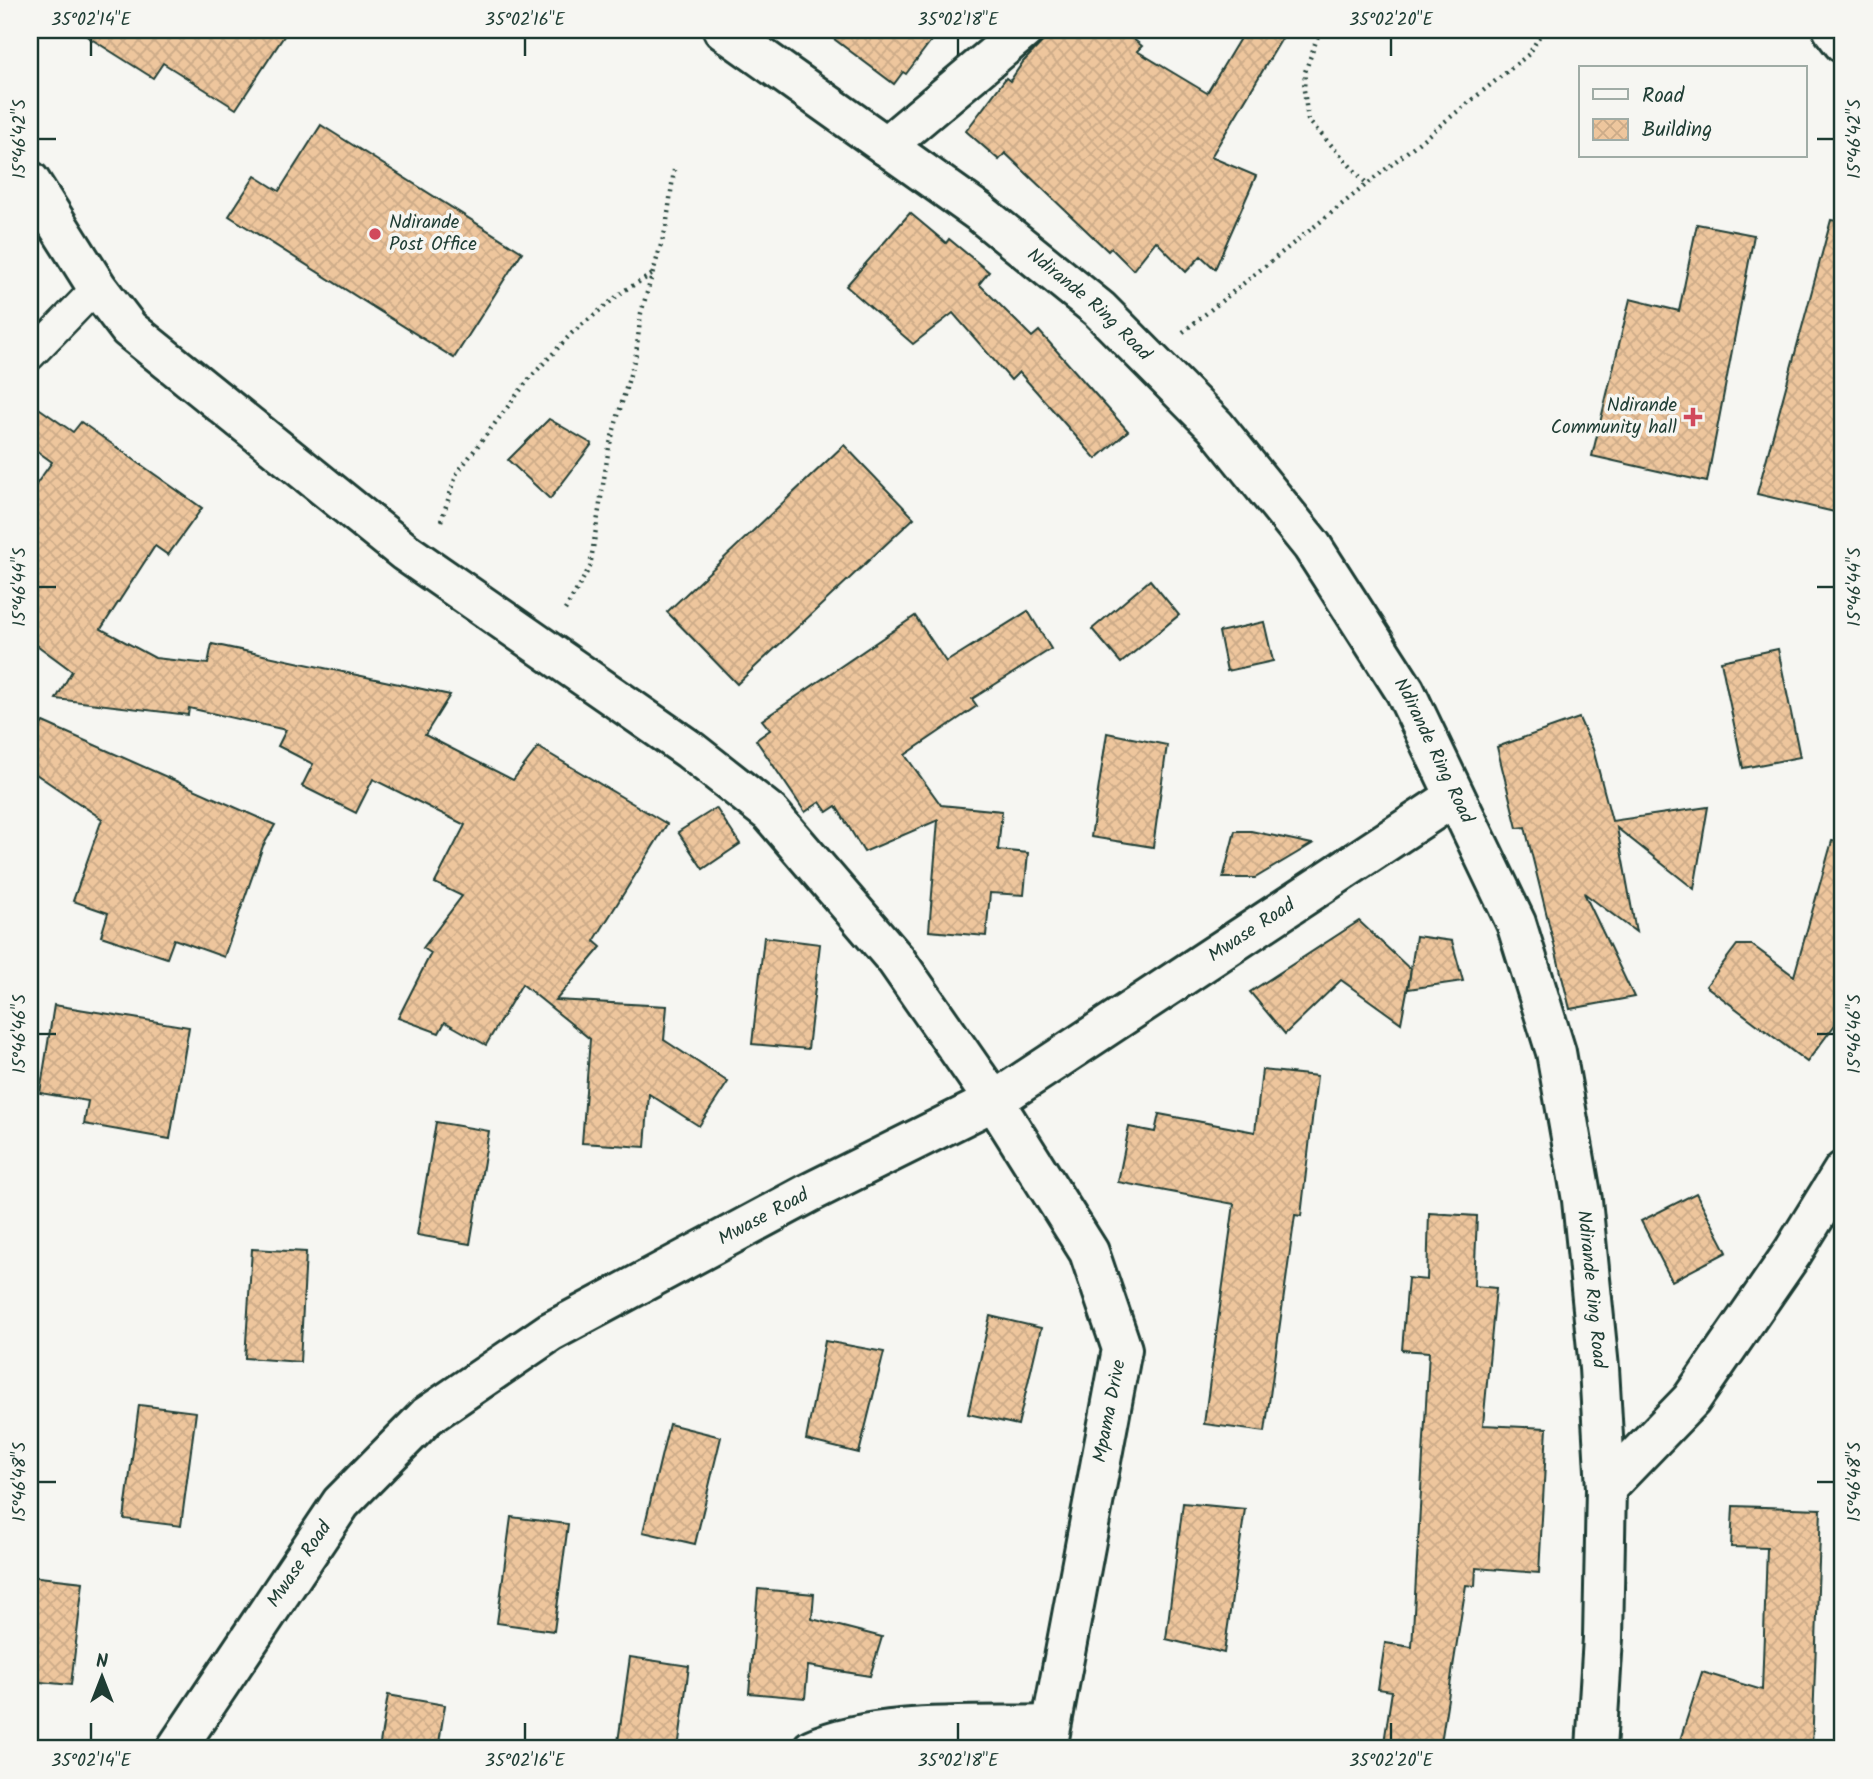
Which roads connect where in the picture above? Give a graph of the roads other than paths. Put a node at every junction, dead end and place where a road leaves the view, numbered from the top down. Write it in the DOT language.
graph roads {
  1 [pos="1024,30"];
  2 [pos="1833,30"];
  3 [pos="746,36"];
  4 [pos="1843,43"];
  5 [pos="886,146"];
  6 [pos="30,181"];
  7 [pos="97,287"];
  8 [pos="30,356"];
  9 [pos="1454,797"];
  10 [pos="994,1101"];
  11 [pos="1843,1171"];
  12 [pos="1606,1488"];
  13 [pos="1049,1737"];
  14 [pos="176,1749"];
  15 [pos="812,1749"];
  16 [pos="1596,1749"];
  1 -- 5 [label="street"];
  2 -- 4 [label="street"];
  3 -- 5 [label="street, Ndirande Ring Road"];
  5 -- 9 [label="street, Ndirande Ring Road"];
  6 -- 7 [label="street, Mpama Drive"];
  7 -- 8 [label="lane"];
  7 -- 10 [label="street, Mpama Drive"];
  9 -- 10 [label="street, Mwase Road"];
  9 -- 12 [label="street, Ndirande Ring Road"];
  10 -- 13 [label="street, Mpama Drive"];
  10 -- 14 [label="street, Mwase Road"];
  11 -- 12 [label="street"];
  12 -- 16 [label="street, Ndirande Ring Road"];
  13 -- 15 [label="street"];
}
